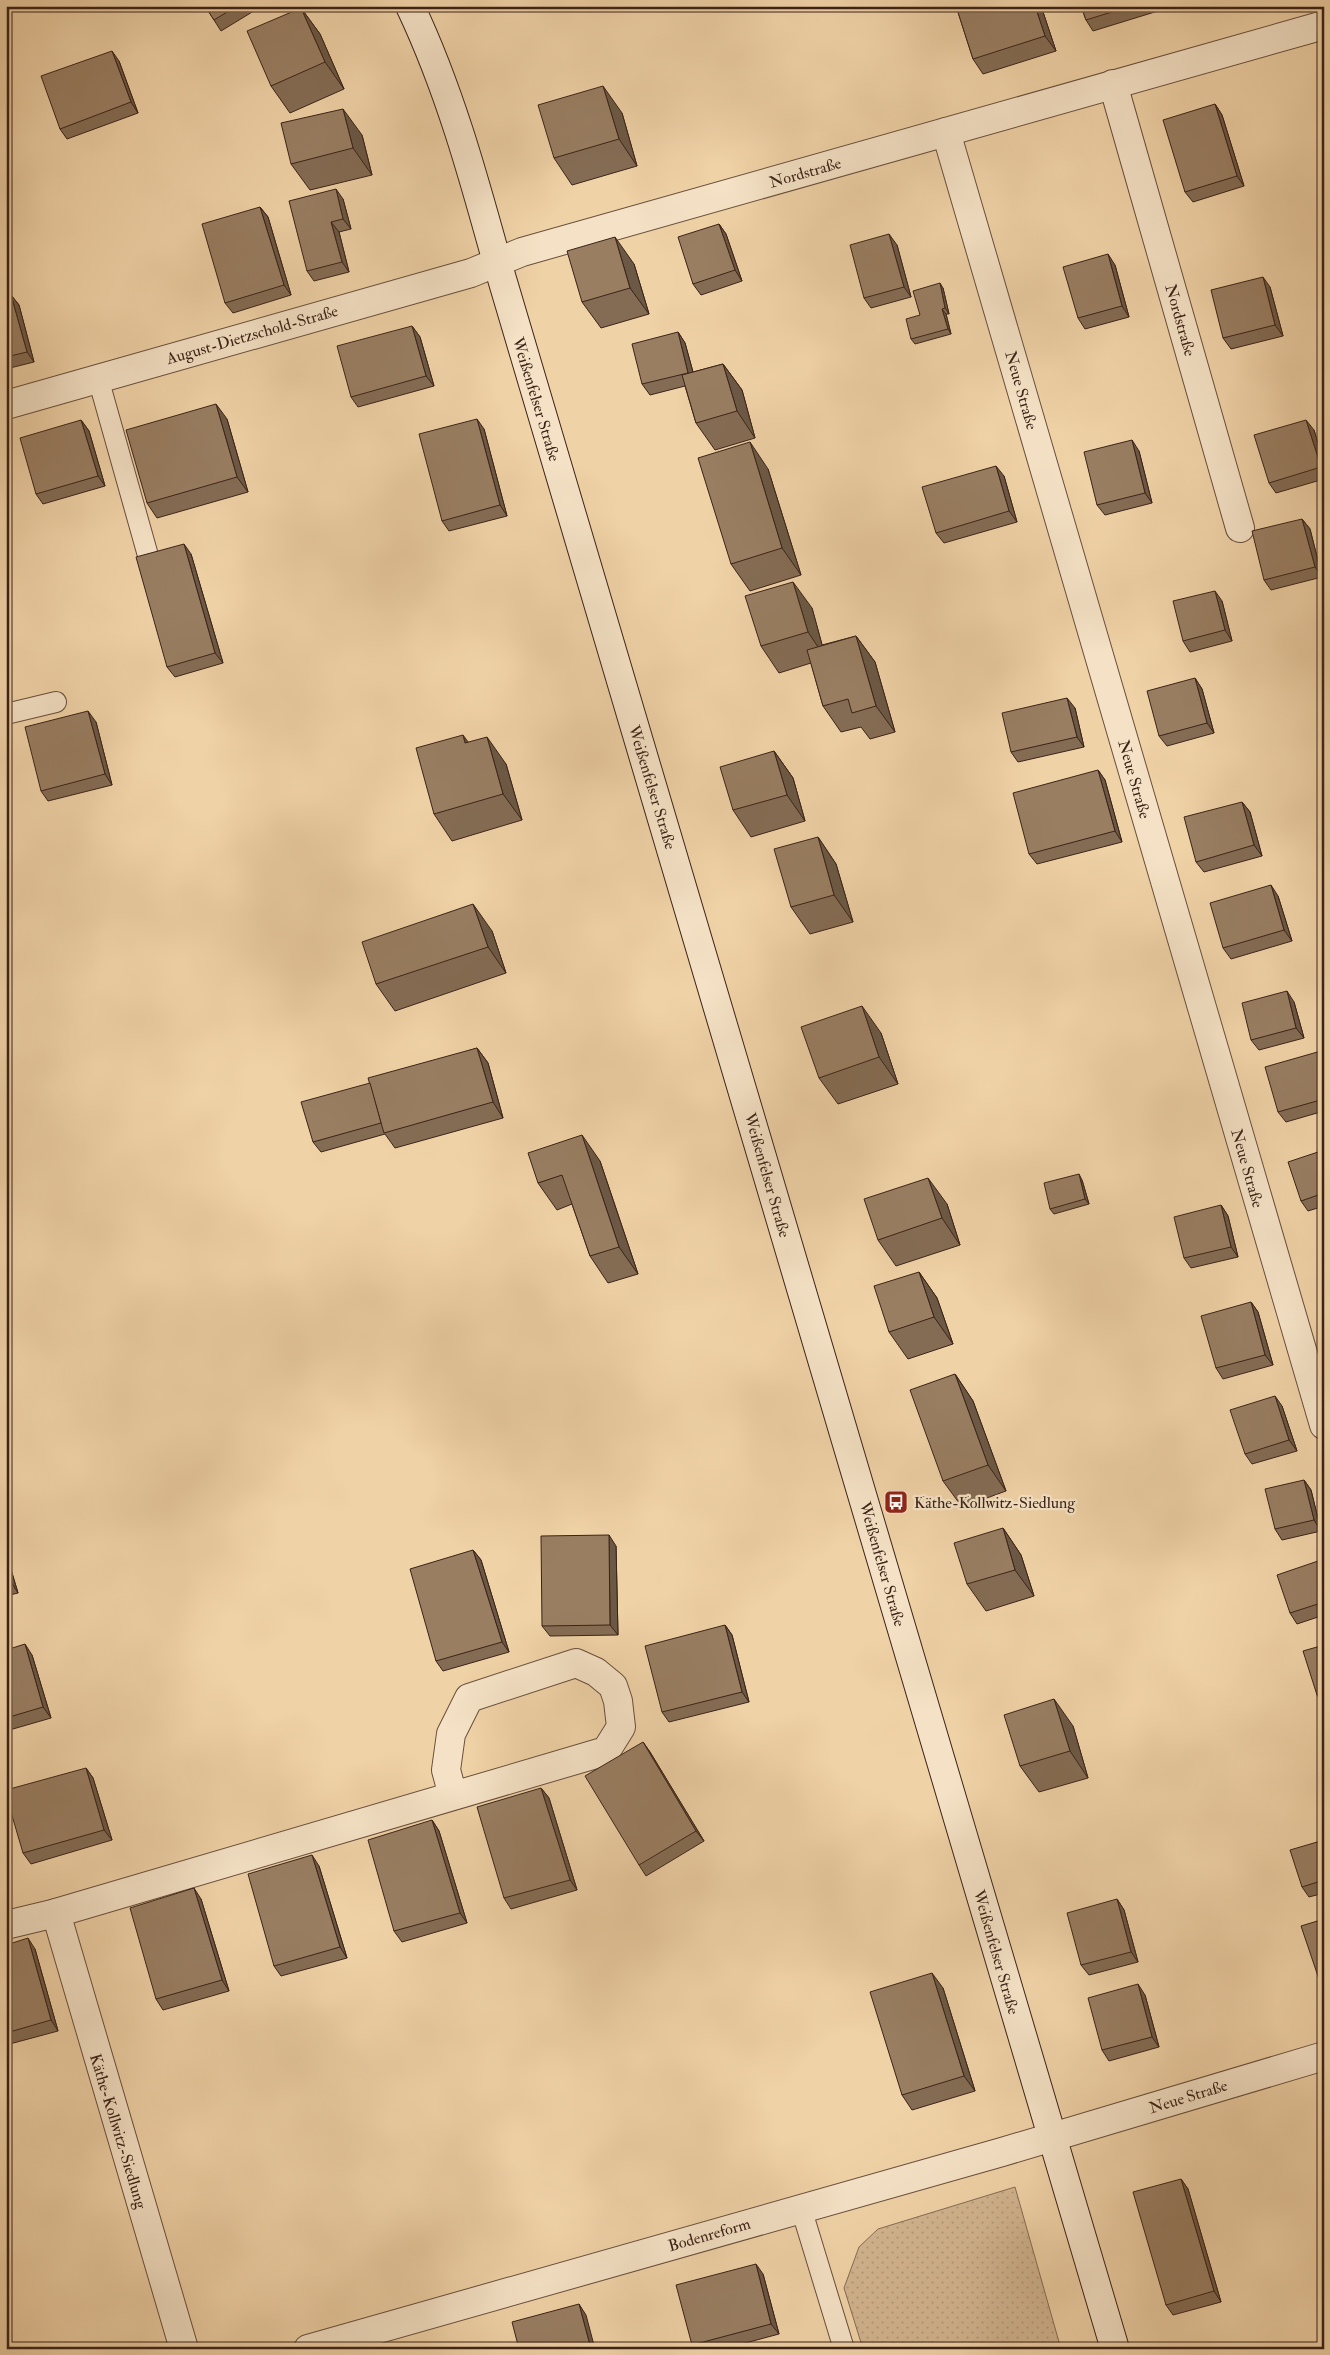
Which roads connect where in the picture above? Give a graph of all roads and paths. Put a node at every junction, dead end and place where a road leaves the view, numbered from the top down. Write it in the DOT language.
graph roads {
  1 [pos="410,6"];
  2 [pos="1324,25"];
  3 [pos="1113,84"];
  4 [pos="946,132"];
  5 [pos="497,262"];
  6 [pos="98,378"];
  7 [pos="6,405"];
  8 [pos="1240,528"];
  9 [pos="147,552"];
  10 [pos="56,702"];
  11 [pos="6,714"];
  12 [pos="1324,1426"];
  13 [pos="453,1796"];
  14 [pos="56,1913"];
  15 [pos="6,1925"];
  16 [pos="1324,2056"];
  17 [pos="1051,2137"];
  18 [pos="801,2208"];
  19 [pos="369,2340"];
  20 [pos="184,2349"];
  21 [pos="308,2349"];
  22 [pos="844,2349"];
  23 [pos="1115,2349"];
  1 -- 5 [label="street, Weißenfelser Straße"];
  2 -- 3 [label="street, Nordstraße"];
  3 -- 4 [label="street, Nordstraße"];
  3 -- 8 [label="street, Nordstraße"];
  4 -- 5 [label="street, Nordstraße"];
  4 -- 12 [label="street, Neue Straße"];
  5 -- 6 [label="street, August-Dietzschold-Straße"];
  5 -- 17 [label="street, Weißenfelser Straße"];
  6 -- 7 [label="street, August-Dietzschold-Straße"];
  6 -- 9 [label="lane"];
  10 -- 11 [label="lane"];
  13 -- 13 [label="street"];
  13 -- 14 [label="street"];
  14 -- 15 [label="street"];
  14 -- 20 [label="street, Käthe-Kollwitz-Siedlung"];
  16 -- 17 [label="street, Neue Straße"];
  17 -- 18 [label="street, Bodenreform"];
  17 -- 23 [label="street, Weißenfelser Straße"];
  18 -- 19 [label="street, Bodenreform"];
  18 -- 22 [label="lane"];
  19 -- 21 [label="street, Bodenreform"];
}
